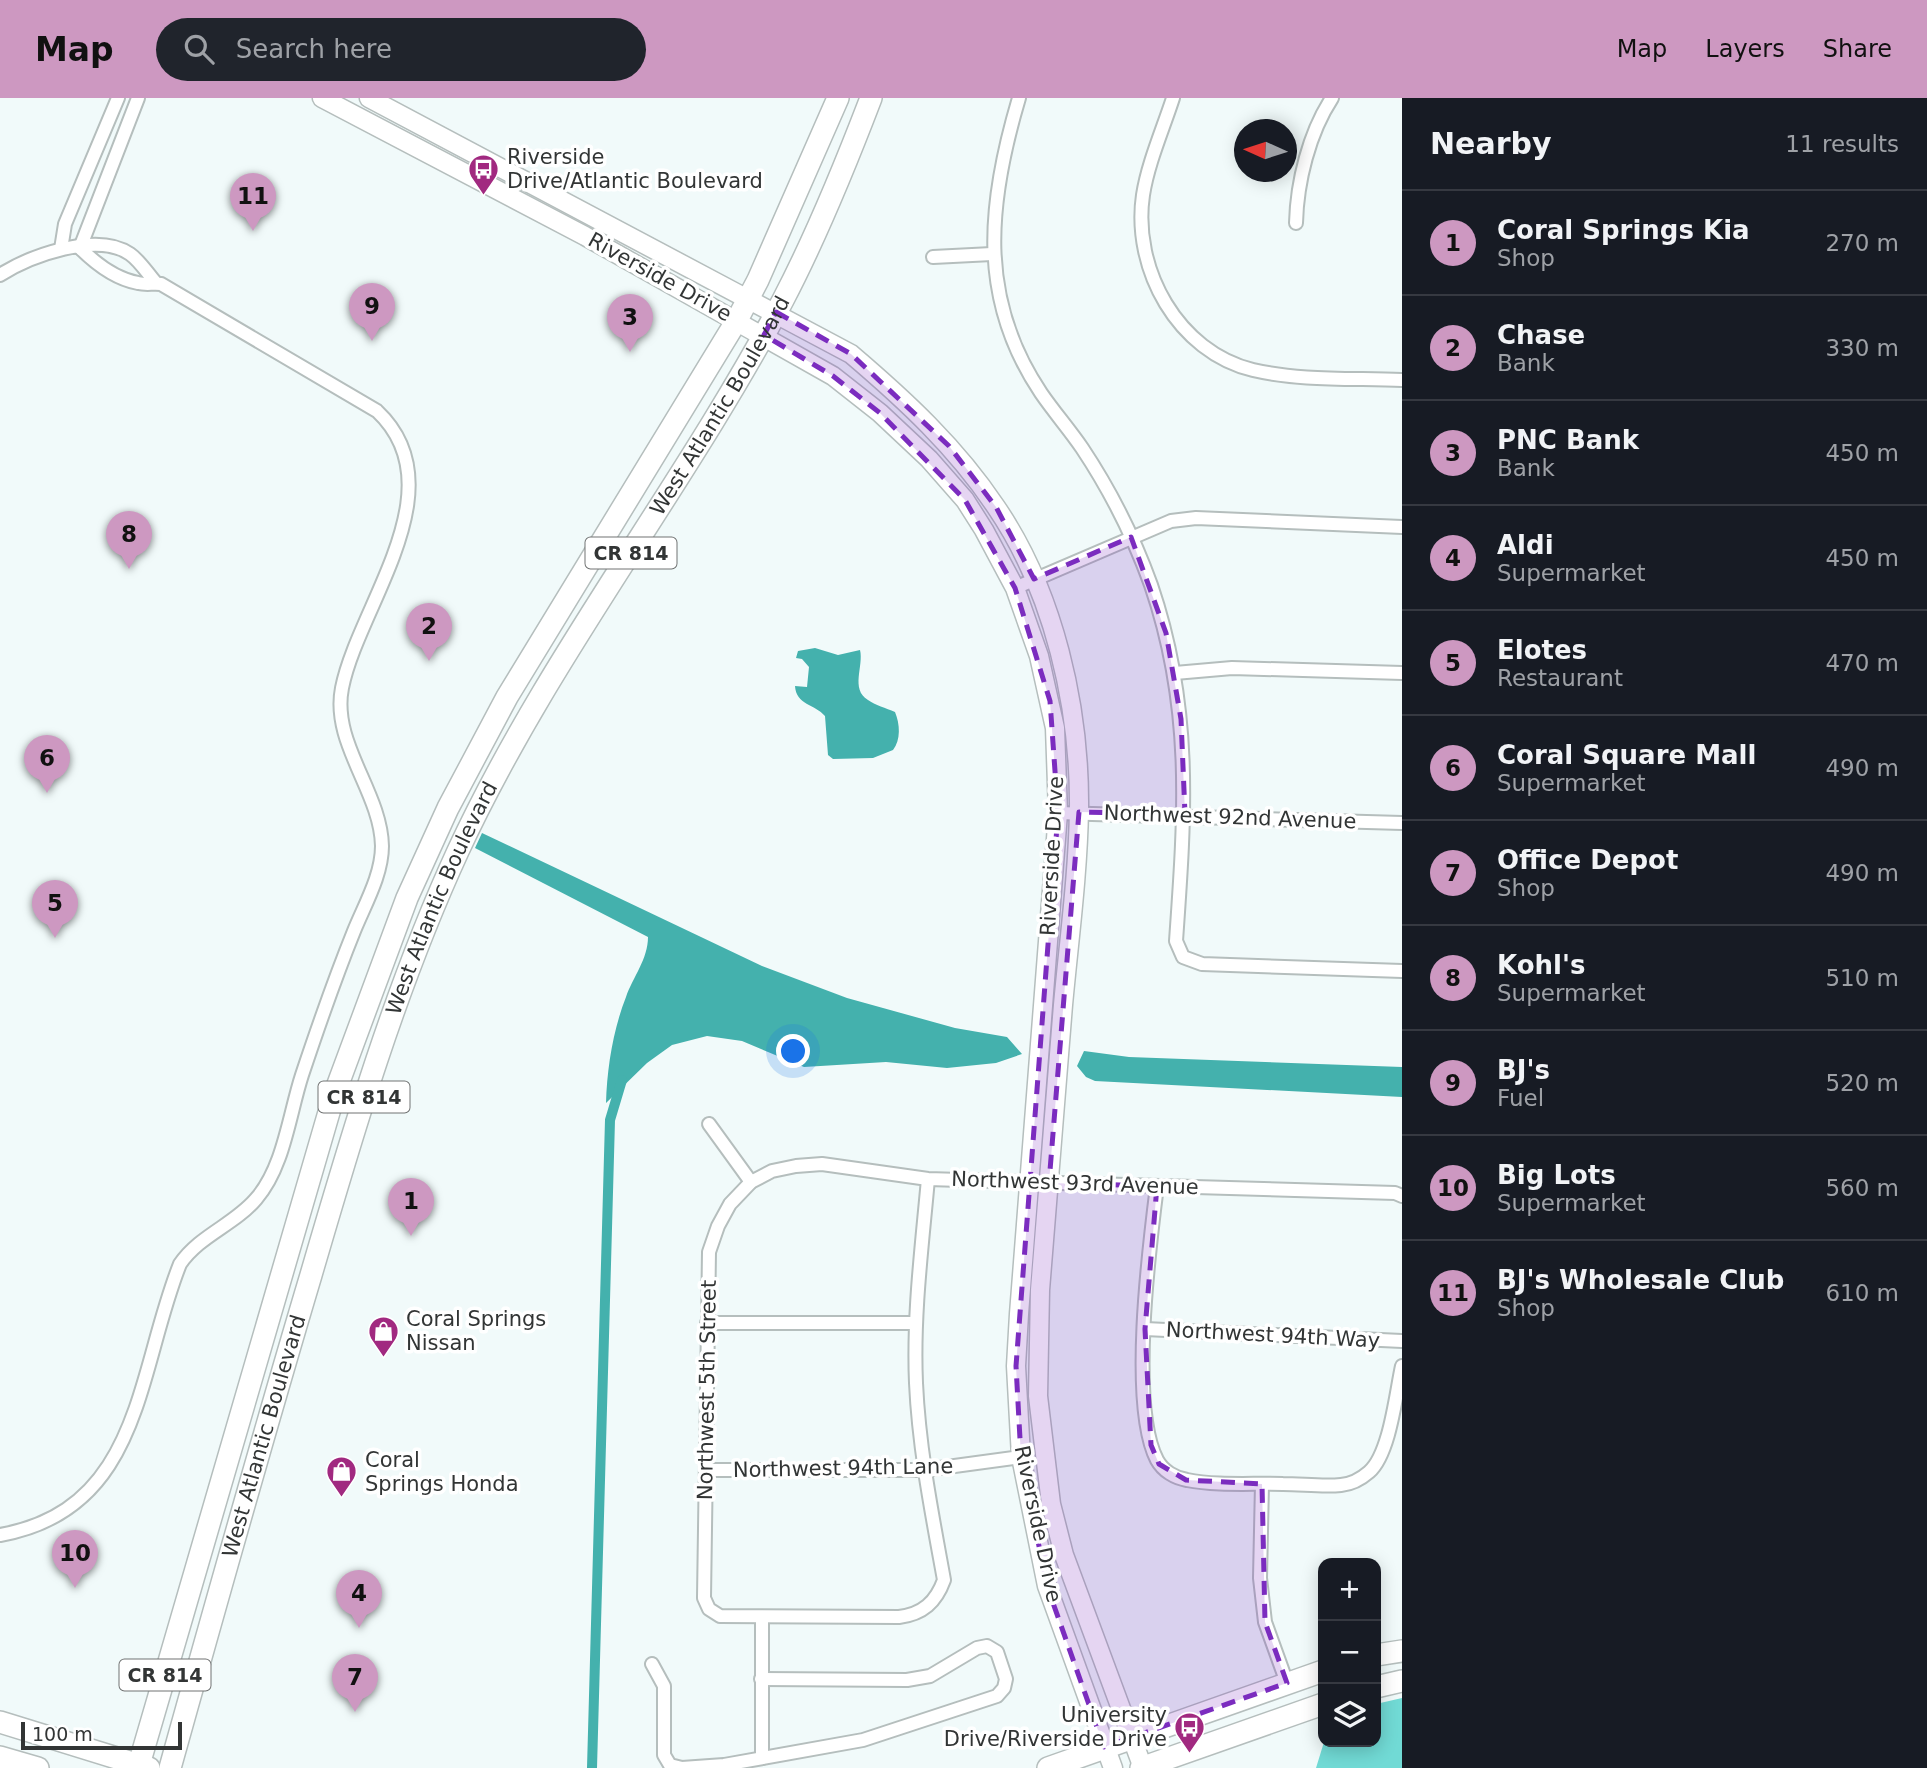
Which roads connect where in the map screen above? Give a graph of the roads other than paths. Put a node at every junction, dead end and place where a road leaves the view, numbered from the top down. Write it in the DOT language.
graph roads {
  1 [pos="118,98"];
  2 [pos="138,98"];
  3 [pos="322,98"];
  4 [pos="369,98"];
  5 [pos="838,98"];
  6 [pos="871,98"];
  7 [pos="1019,98"];
  8 [pos="1172,98"];
  9 [pos="1332,98"];
  10 [pos="1296,223"];
  11 [pos="79,248"];
  12 [pos="61,249"];
  13 [pos="992,254"];
  14 [pos="933,257"];
  15 [pos="0,275"];
  16 [pos="156,283"];
  17 [pos="748,299"];
  18 [pos="776,312"];
  19 [pos="737,320"];
  20 [pos="764,335"];
  21 [pos="1402,380"];
  22 [pos="1402,527"];
  23 [pos="1130,537"];
  24 [pos="1034,579"];
  25 [pos="1016,588"];
  26 [pos="1175,673"];
  27 [pos="1402,673"];
  28 [pos="1079,812"];
  29 [pos="1058,813"];
  30 [pos="1185,814"];
  31 [pos="1402,823"];
  32 [pos="1402,971"];
  33 [pos="709,1124"];
  34 [pos="928,1178"];
  35 [pos="751,1182"];
  36 [pos="1028,1182"];
  37 [pos="1049,1183"];
  38 [pos="1157,1185"];
  39 [pos="1402,1196"];
  40 [pos="707,1323"];
  41 [pos="916,1323"];
  42 [pos="1145,1329"];
  43 [pos="1402,1341"];
  44 [pos="1402,1366"];
  45 [pos="1021,1457"];
  46 [pos="706,1470"];
  47 [pos="925,1470"];
  48 [pos="1262,1484"];
  49 [pos="0,1535"];
  50 [pos="762,1617"];
  51 [pos="1402,1651"];
  52 [pos="1381,1654"];
  53 [pos="652,1664"];
  54 [pos="1318,1673"];
  55 [pos="761,1679"];
  56 [pos="1402,1681"];
  57 [pos="1287,1683"];
  58 [pos="1381,1687"];
  59 [pos="1318,1706"];
  60 [pos="0,1722"];
  61 [pos="1130,1738"];
  62 [pos="1104,1747"];
  63 [pos="0,1757"];
  64 [pos="762,1758"];
  65 [pos="142,1767"];
  66 [pos="38,1768"];
  67 [pos="170,1768"];
  68 [pos="1048,1768"];
  69 [pos="1113,1768"];
  70 [pos="1142,1768"];
  1 -- 12 [label="street"];
  2 -- 11 [label="street"];
  3 -- 19 [label="street, Riverside Drive"];
  4 -- 17 [label="street, Riverside Drive"];
  5 -- 17 [label="main road, West Atlantic Boulevard / CR 814"];
  6 -- 18 [label="main road, West Atlantic Boulevard / CR 814"];
  7 -- 13 [label="street"];
  8 -- 21 [label="street"];
  9 -- 10 [label="street"];
  11 -- 12 [label="street"];
  11 -- 16 [label="street"];
  11 -- 16 [label="street"];
  12 -- 15 [label="street"];
  13 -- 14 [label="street"];
  13 -- 23 [label="street"];
  16 -- 49 [label="street"];
  17 -- 18 [label="street, Riverside Drive"];
  17 -- 19 [label="main road, West Atlantic Boulevard / CR 814"];
  18 -- 20 [label="main road, West Atlantic Boulevard / CR 814"];
  18 -- 24 [label="street, Riverside Drive"];
  19 -- 20 [label="street, Riverside Drive"];
  19 -- 65 [label="main road, West Atlantic Boulevard / CR 814"];
  20 -- 25 [label="street, Riverside Drive"];
  20 -- 67 [label="main road, West Atlantic Boulevard / CR 814"];
  22 -- 23 [label="street"];
  23 -- 24 [label="street"];
  23 -- 26 [label="street"];
  24 -- 25 [label="street"];
  24 -- 28 [label="street, Riverside Drive"];
  25 -- 29 [label="street, Riverside Drive"];
  26 -- 27 [label="street"];
  26 -- 30 [label="street"];
  28 -- 29 [label="street, Northwest 92nd Avenue"];
  28 -- 30 [label="street, Northwest 92nd Avenue"];
  28 -- 37 [label="street, Riverside Drive"];
  29 -- 36 [label="street, Riverside Drive"];
  30 -- 31 [label="street, Northwest 92nd Avenue"];
  30 -- 32 [label="street"];
  33 -- 35 [label="street"];
  34 -- 35 [label="street, Northwest 93rd Avenue"];
  34 -- 36 [label="street, Northwest 93rd Avenue"];
  34 -- 41 [label="street"];
  35 -- 40 [label="street, Northwest 5th Street"];
  36 -- 37 [label="street, Northwest 93rd Avenue"];
  36 -- 45 [label="street, Riverside Drive"];
  37 -- 38 [label="street, Northwest 93rd Avenue"];
  37 -- 61 [label="street, Riverside Drive"];
  38 -- 39 [label="street, Northwest 93rd Avenue"];
  38 -- 42 [label="street"];
  40 -- 41 [label="street"];
  40 -- 46 [label="street, Northwest 5th Street"];
  41 -- 47 [label="street"];
  42 -- 43 [label="street, Northwest 94th Way"];
  42 -- 48 [label="street"];
  44 -- 48 [label="street"];
  45 -- 47 [label="street, Northwest 94th Lane"];
  45 -- 62 [label="street, Riverside Drive"];
  46 -- 47 [label="street, Northwest 94th Lane"];
  46 -- 50 [label="street, Northwest 5th Street"];
  47 -- 50 [label="street"];
  48 -- 57 [label="street"];
  50 -- 55 [label="street"];
  51 -- 52 [label="main road"];
  53 -- 64 [label="street"];
  54 -- 57 [label="main road"];
  55 -- 64 [label="street"];
  55 -- 64 [label="street"];
  56 -- 58 [label="main road"];
  57 -- 61 [label="main road"];
  59 -- 70 [label="main road"];
  60 -- 65 [label="main road"];
  61 -- 62 [label="main road"];
  61 -- 70 [label="street, Riverside Drive"];
  62 -- 68 [label="main road"];
  62 -- 69 [label="street, Riverside Drive"];
  63 -- 66 [label="main road"];
}
